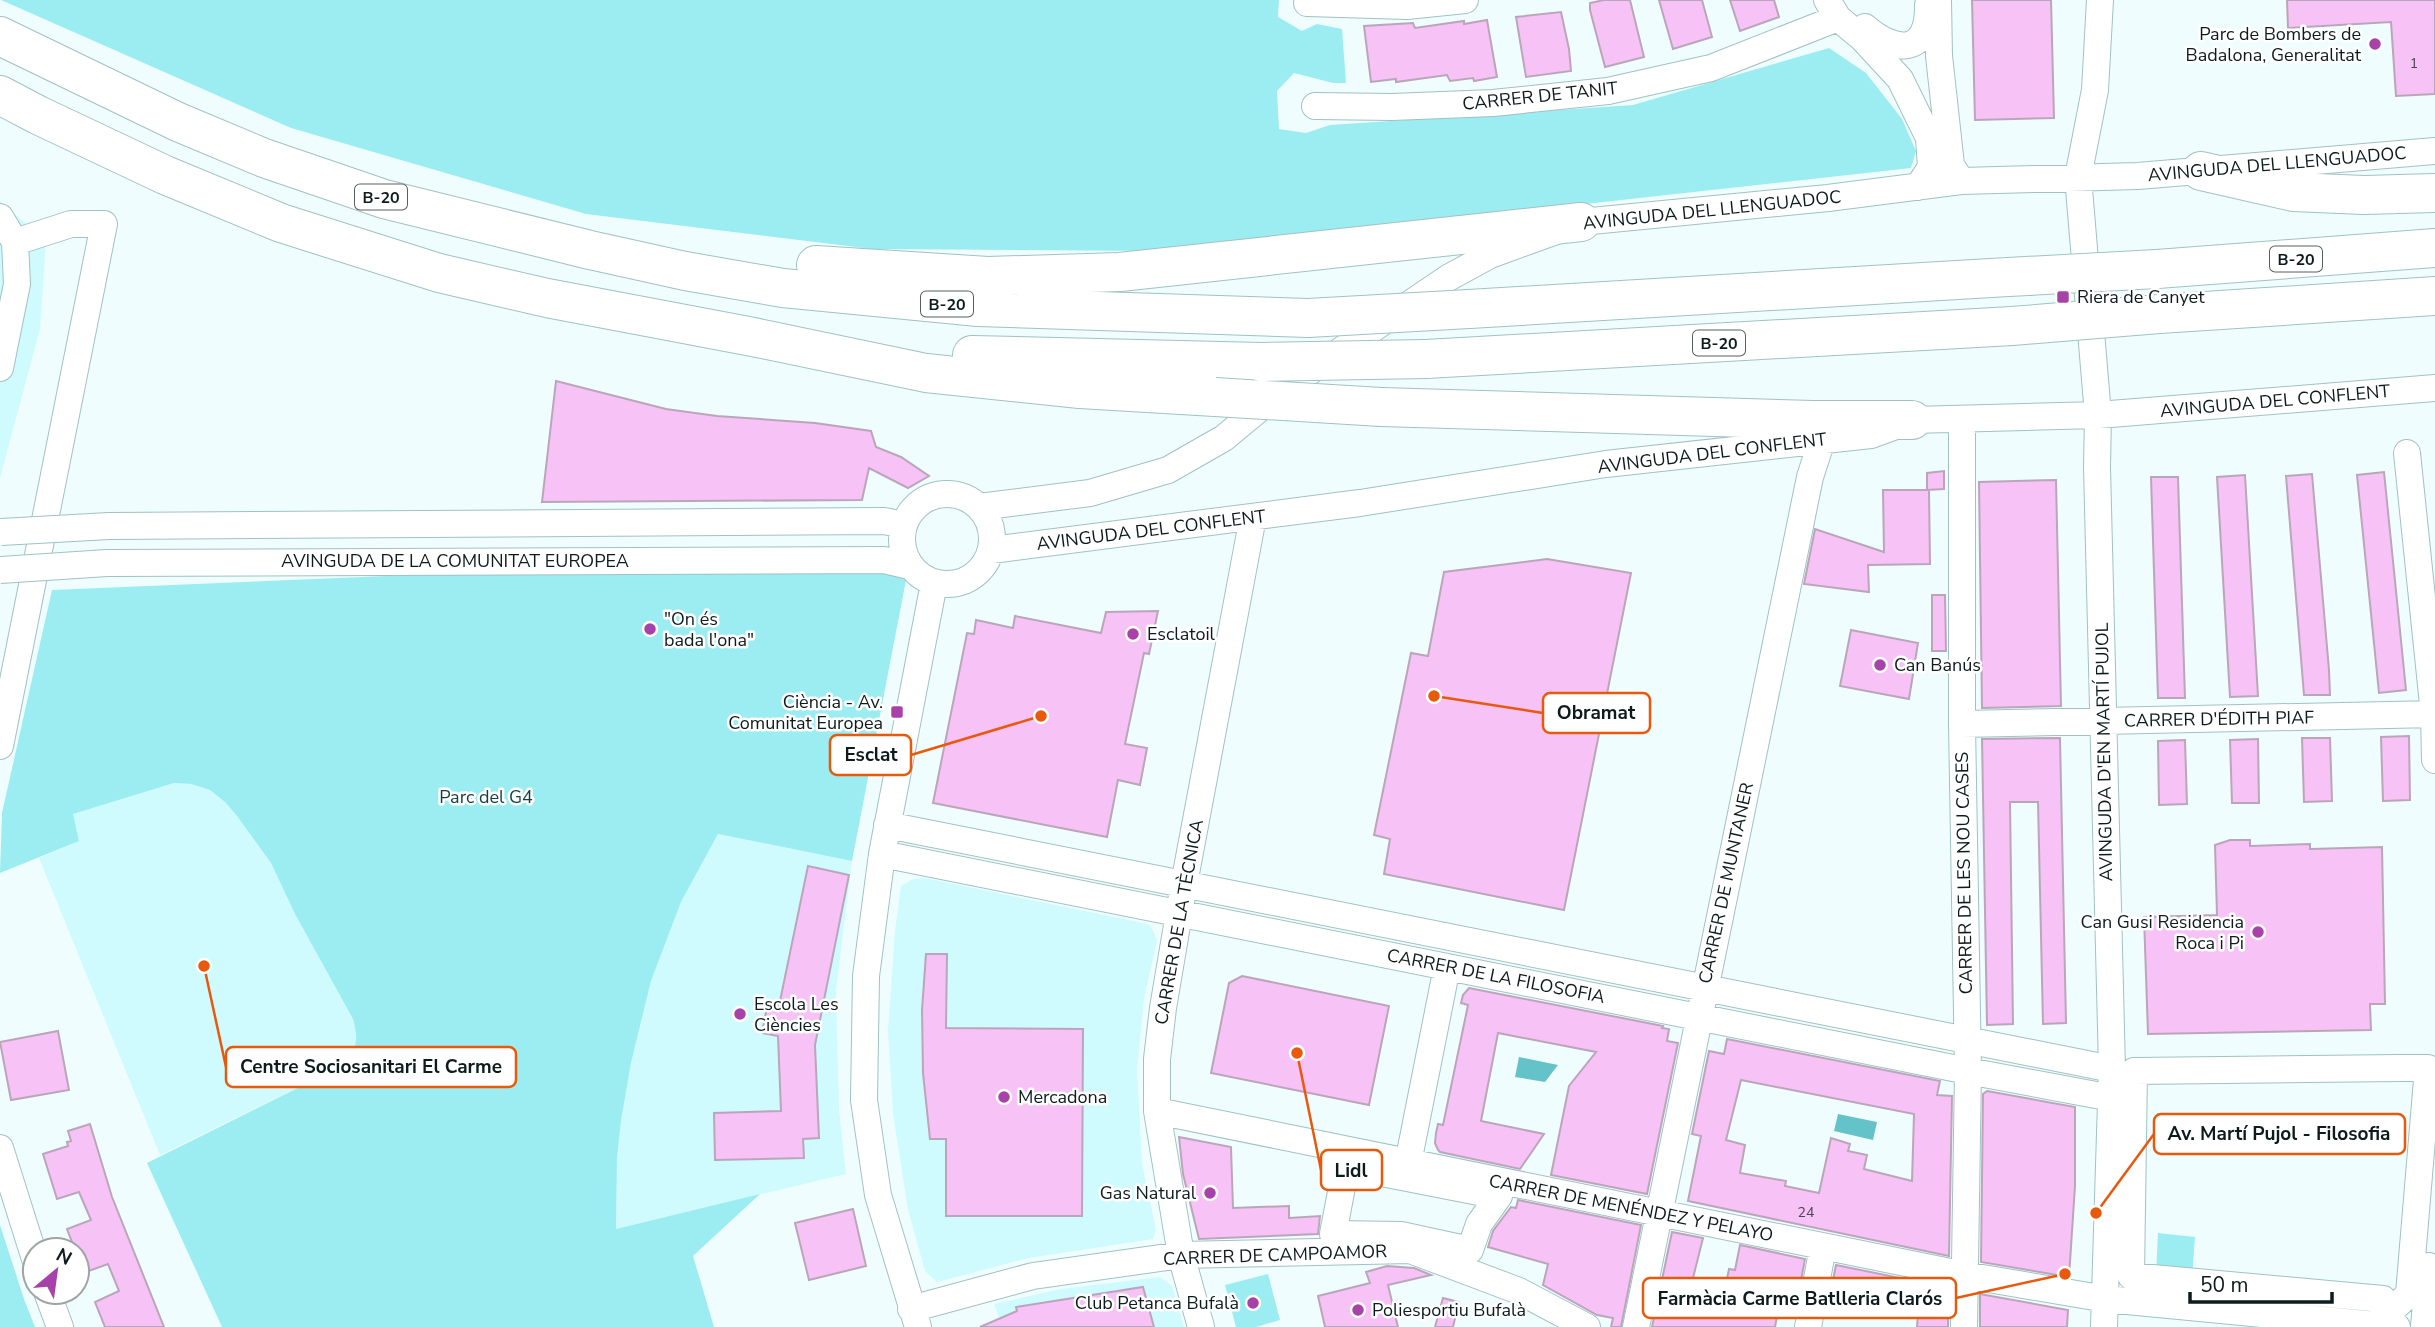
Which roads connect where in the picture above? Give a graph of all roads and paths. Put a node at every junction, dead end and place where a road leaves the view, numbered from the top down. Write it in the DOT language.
graph roads {
  1 [pos="1465,0"];
  2 [pos="1927,0"];
  3 [pos="1938,0"];
  4 [pos="2100,0"];
  5 [pos="1307,3"];
  6 [pos="1836,6"];
  7 [pos="0,36"];
  8 [pos="1862,38"];
  9 [pos="1939,56"];
  10 [pos="1900,79"];
  11 [pos="0,95"];
  12 [pos="1315,106"];
  13 [pos="2435,151"];
  14 [pos="2201,171"];
  15 [pos="2078,177"];
  16 [pos="1961,181"];
  17 [pos="1918,187"];
  18 [pos="2435,194"];
  19 [pos="0,217"];
  20 [pos="1581,222"];
  21 [pos="15,242"];
  22 [pos="2435,248"];
  23 [pos="590,250"];
  24 [pos="2435,296"];
  25 [pos="754,337"];
  26 [pos="0,368"];
  27 [pos="2435,388"];
  28 [pos="2098,415"];
  29 [pos="1962,419"];
  30 [pos="1912,420"];
  31 [pos="1822,440"];
  32 [pos="2407,453"];
  33 [pos="979,507"];
  34 [pos="1253,517"];
  35 [pos="904,525"];
  36 [pos="1,533"];
  37 [pos="992,550"];
  38 [pos="911,566"];
  39 [pos="0,570"];
  40 [pos="934,583"];
  41 [pos="2434,714"];
  42 [pos="2103,722"];
  43 [pos="1962,724"];
  44 [pos="0,746"];
  45 [pos="2435,760"];
  46 [pos="887,825"];
  47 [pos="881,854"];
  48 [pos="1184,884"];
  49 [pos="1180,912"];
  50 [pos="1447,967"];
  51 [pos="1704,988"];
  52 [pos="1698,1016"];
  53 [pos="1967,1040"];
  54 [pos="2123,1070"];
  55 [pos="1968,1071"];
  56 [pos="2112,1098"];
  57 [pos="1157,1111"];
  58 [pos="0,1148"];
  59 [pos="1408,1163"];
  60 [pos="2435,1183"];
  61 [pos="1660,1213"];
  62 [pos="1333,1234"];
  63 [pos="28,1236"];
  64 [pos="1823,1247"];
  65 [pos="1181,1255"];
  66 [pos="1965,1275"];
  67 [pos="2106,1299"];
  68 [pos="52,1306"];
  69 [pos="915,1318"];
  70 [pos="60,1327"];
  71 [pos="1201,1327"];
  72 [pos="1587,1327"];
  73 [pos="1636,1327"];
  74 [pos="1808,1327"];
  75 [pos="1964,1327"];
  76 [pos="2104,1327"];
  77 [pos="2397,1327"];
  78 [pos="2424,1327"];
  1 -- 5 [label="street"];
  2 -- 6 [label="street"];
  3 -- 9 [label="street"];
  4 -- 15 [label="street"];
  6 -- 8 [label="street"];
  6 -- 12 [label="street, CARRER DE TANIT"];
  7 -- 23 [label="highway, B-20"];
  8 -- 9 [label="street"];
  8 -- 10 [label="street"];
  9 -- 10 [label="street"];
  9 -- 16 [label="street"];
  10 -- 17 [label="street"];
  11 -- 25 [label="highway, B-20"];
  13 -- 14 [label="street, AVINGUDA DEL LLENGUADOC"];
  14 -- 15 [label="street, AVINGUDA DEL LLENGUADOC"];
  14 -- 18 [label="highway"];
  15 -- 16 [label="street, AVINGUDA DEL LLENGUADOC"];
  15 -- 28 [label="street, AVINGUDA D'EN MARTÍ PUJOL"];
  16 -- 17 [label="street, AVINGUDA DEL LLENGUADOC"];
  17 -- 20 [label="street, AVINGUDA DEL LLENGUADOC"];
  19 -- 21 [label="street"];
  20 -- 23 [label="highway"];
  20 -- 33 [label="street, AVINGUDA DEL LLENGUADOC"];
  21 -- 26 [label="street"];
  21 -- 44 [label="street"];
  22 -- 23 [label="highway, B-20, bridge"];
  24 -- 25 [label="highway, B-20, bridge"];
  25 -- 30 [label="highway, bridge"];
  27 -- 28 [label="street, AVINGUDA DEL CONFLENT"];
  28 -- 29 [label="street, AVINGUDA DEL CONFLENT"];
  28 -- 42 [label="street, AVINGUDA D'EN MARTÍ PUJOL"];
  29 -- 30 [label="street, AVINGUDA DEL CONFLENT"];
  29 -- 43 [label="street, CARRER DE LES NOU CASES"];
  30 -- 31 [label="street, AVINGUDA DEL CONFLENT"];
  31 -- 34 [label="street, AVINGUDA DEL CONFLENT"];
  31 -- 51 [label="street, CARRER DE MUNTANER"];
  32 -- 41 [label="street"];
  33 -- 35 [label="street"];
  33 -- 37 [label="street"];
  34 -- 37 [label="street, AVINGUDA DEL CONFLENT"];
  34 -- 48 [label="street, CARRER DE LA TÈCNICA"];
  35 -- 36 [label="street, AVINGUDA DE LA COMUNITAT EUROPEA, bridge"];
  35 -- 38 [label="street"];
  37 -- 40 [label="street"];
  38 -- 39 [label="street, AVINGUDA DE LA COMUNITAT EUROPEA, bridge"];
  38 -- 40 [label="street"];
  40 -- 46 [label="street"];
  41 -- 42 [label="street, CARRER D'ÉDITH PIAF"];
  41 -- 45 [label="street"];
  42 -- 43 [label="street, CARRER D'ÉDITH PIAF"];
  42 -- 54 [label="street, AVINGUDA D'EN MARTÍ PUJOL"];
  43 -- 53 [label="street, CARRER DE LES NOU CASES"];
  46 -- 47 [label="street"];
  46 -- 48 [label="street, CARRER DE LA FILOSOFIA"];
  47 -- 49 [label="street, CARRER DE LA FILOSOFIA"];
  47 -- 69 [label="street"];
  48 -- 49 [label="street, CARRER DE LA TÈCNICA"];
  48 -- 51 [label="street, CARRER DE LA FILOSOFIA"];
  49 -- 50 [label="street, CARRER DE LA FILOSOFIA"];
  49 -- 57 [label="street, CARRER DE LA TÈCNICA"];
  50 -- 52 [label="street, CARRER DE LA FILOSOFIA"];
  50 -- 59 [label="street"];
  51 -- 52 [label="street, CARRER DE MUNTANER"];
  51 -- 53 [label="street, CARRER DE LA FILOSOFIA"];
  52 -- 55 [label="street, CARRER DE LA FILOSOFIA"];
  52 -- 61 [label="street, CARRER DE MUNTANER"];
  53 -- 54 [label="street, CARRER DE LA FILOSOFIA"];
  53 -- 55 [label="street, CARRER DE LES NOU CASES"];
  54 -- 54 [label="street, CARRER DE LA FILOSOFIA"];
  54 -- 56 [label="street, AVINGUDA D'EN MARTÍ PUJOL"];
  55 -- 56 [label="street, CARRER DE LA FILOSOFIA"];
  55 -- 66 [label="street, CARRER DE LES NOU CASES"];
  56 -- 67 [label="street, AVINGUDA D'EN MARTÍ PUJOL"];
  57 -- 59 [label="street, CARRER DE MENÉNDEZ Y PELAYO"];
  57 -- 65 [label="street, CARRER DE LA TÈCNICA"];
  58 -- 63 [label="street"];
  59 -- 61 [label="street, CARRER DE MENÉNDEZ Y PELAYO"];
  60 -- 78 [label="street"];
  61 -- 64 [label="street, CARRER DE MENÉNDEZ Y PELAYO"];
  61 -- 73 [label="street, CARRER DE MUNTANER"];
  62 -- 62 [label="street"];
  64 -- 66 [label="street, CARRER DE MENÉNDEZ Y PELAYO"];
  64 -- 74 [label="street"];
  65 -- 69 [label="street, CARRER DE CAMPOAMOR"];
  65 -- 71 [label="street, CARRER DE LA TÈCNICA"];
  65 -- 72 [label="street, CARRER DE CAMPOAMOR"];
  66 -- 67 [label="street, CARRER DE MENÉNDEZ Y PELAYO"];
  66 -- 75 [label="street, CARRER DE LES NOU CASES"];
  67 -- 76 [label="street, AVINGUDA D'EN MARTÍ PUJOL"];
  67 -- 77 [label="street, CARRER DE MENÉNDEZ Y PELAYO"];
  68 -- 70 [label="street"];
}
